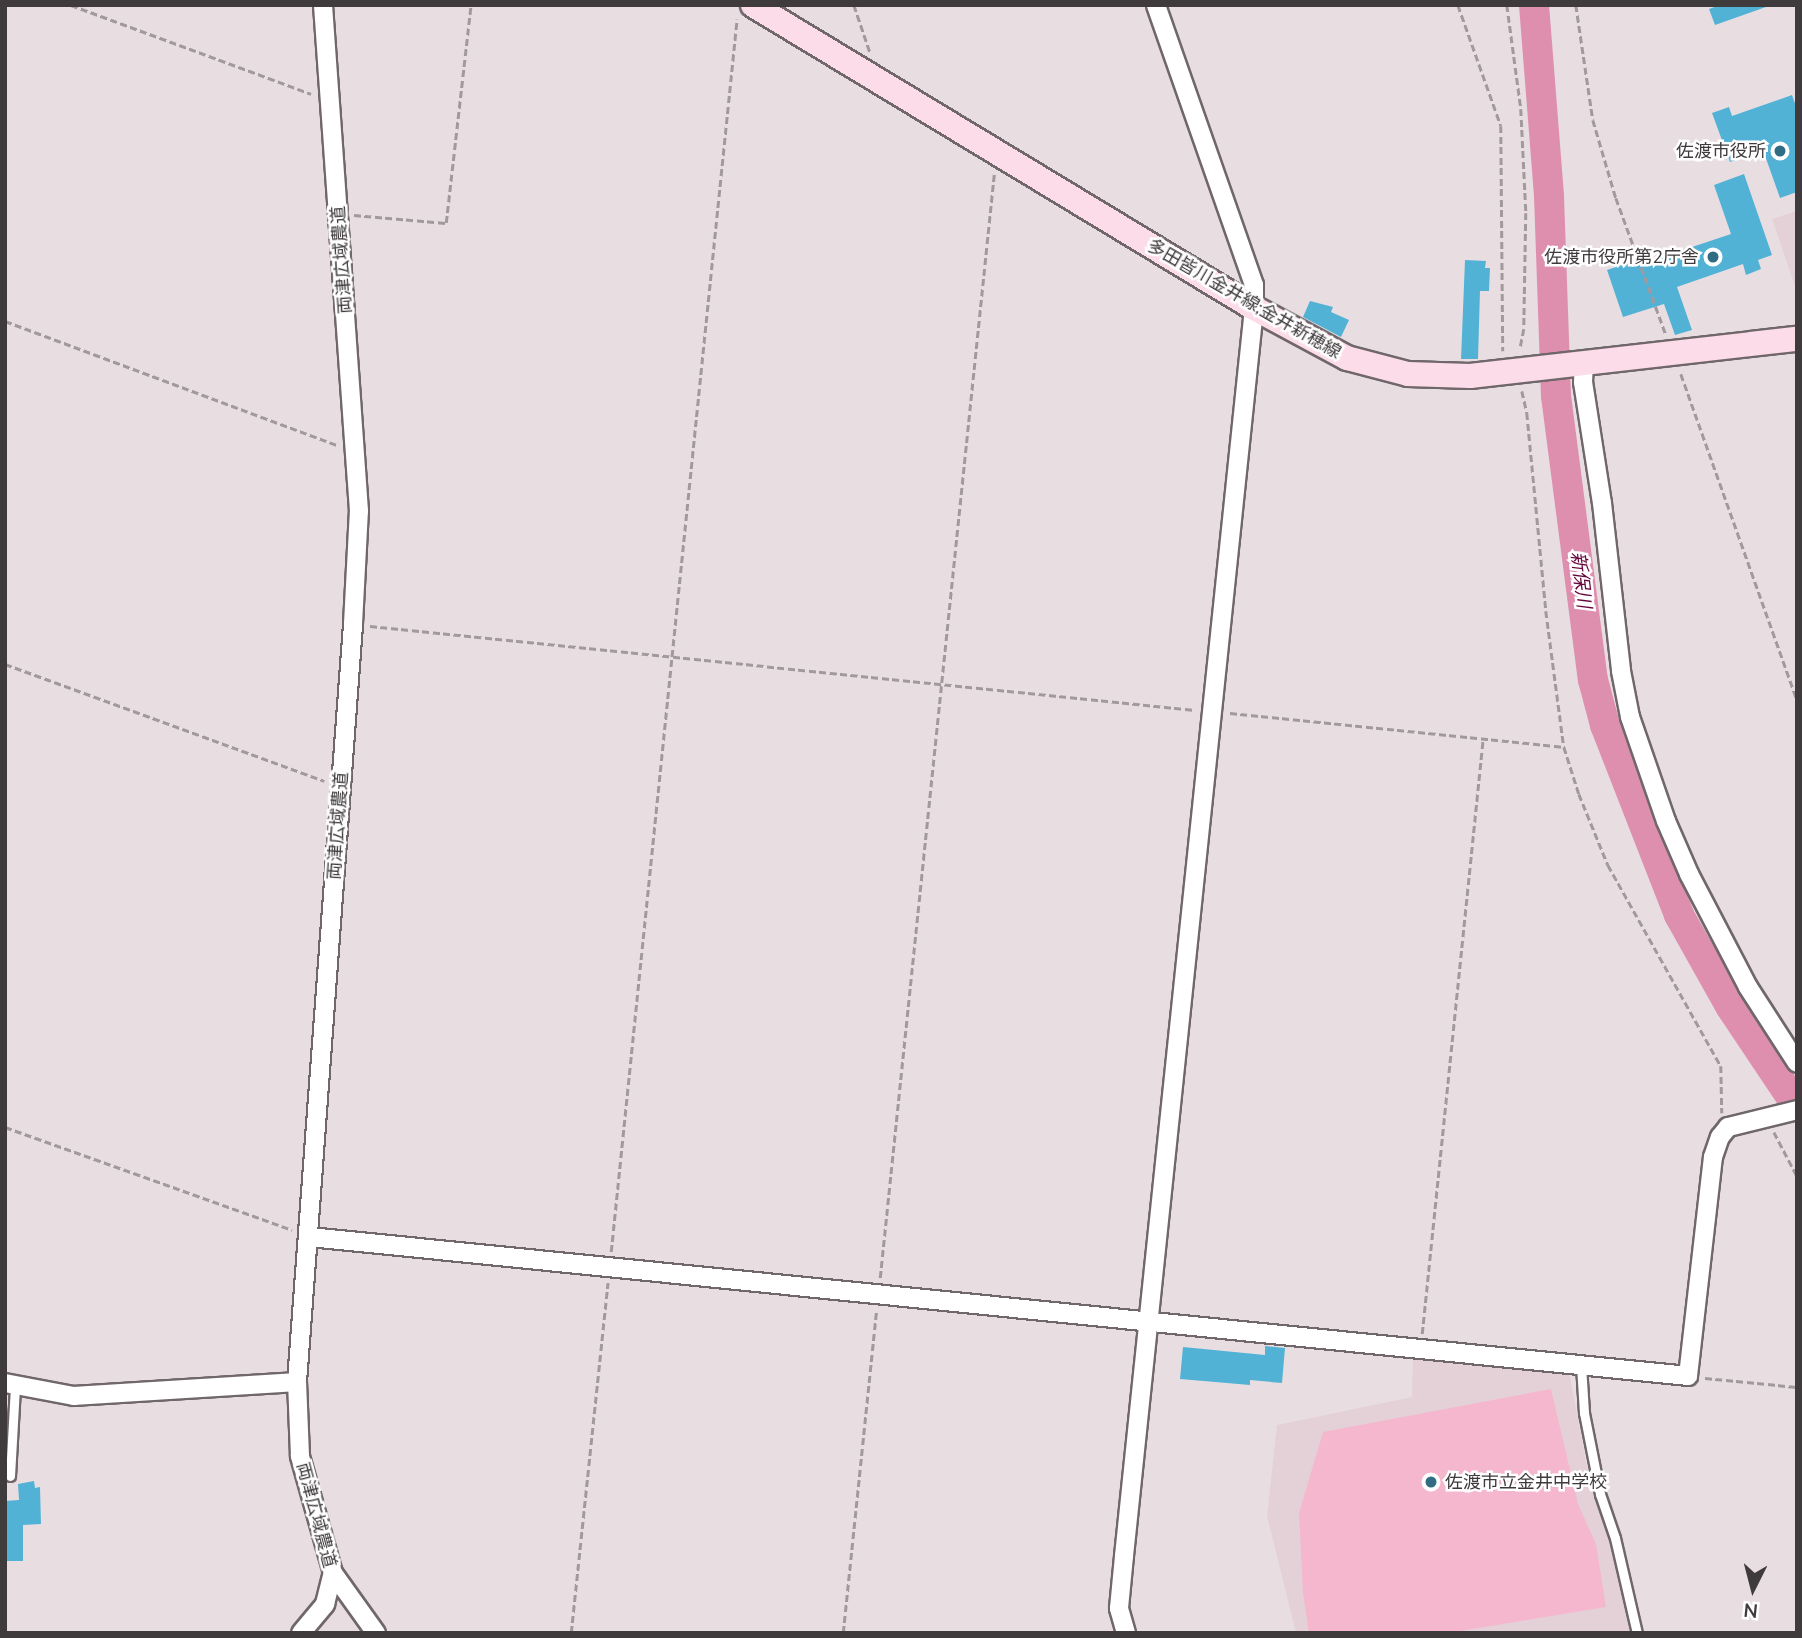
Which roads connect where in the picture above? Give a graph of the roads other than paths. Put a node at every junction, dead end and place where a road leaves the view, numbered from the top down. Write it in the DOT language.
graph roads {
  1 [pos="323,5"];
  2 [pos="1156,5"];
  3 [pos="745,12"];
  4 [pos="1254,308"];
  5 [pos="1797,338"];
  6 [pos="1584,363"];
  7 [pos="1797,1063"];
  8 [pos="1797,1110"];
  9 [pos="310,1237"];
  10 [pos="1148,1320"];
  11 [pos="1581,1365"];
  12 [pos="297,1382"];
  13 [pos="10,1385"];
  14 [pos="10,1476"];
  15 [pos="333,1573"];
  16 [pos="301,1633"];
  17 [pos="376,1633"];
  18 [pos="1126,1633"];
  19 [pos="1637,1633"];
  1 -- 9 [label="street, 両津広域農道"];
  2 -- 4 [label="street"];
  3 -- 4 [label="main road, 多田皆川金井線;金井新穂線"];
  4 -- 6 [label="main road, 多田皆川金井線;金井新穂線"];
  4 -- 10 [label="street"];
  5 -- 6 [label="main road, 多田皆川金井線;金井新穂線"];
  6 -- 7 [label="street"];
  8 -- 11 [label="street"];
  9 -- 10 [label="street"];
  9 -- 12 [label="street, 両津広域農道"];
  10 -- 11 [label="street"];
  10 -- 18 [label="street"];
  11 -- 19 [label="lane"];
  12 -- 13 [label="street"];
  12 -- 15 [label="street, 両津広域農道"];
  13 -- 14 [label="lane"];
  15 -- 16 [label="street, 両津広域農道"];
  15 -- 17 [label="street"];
}
